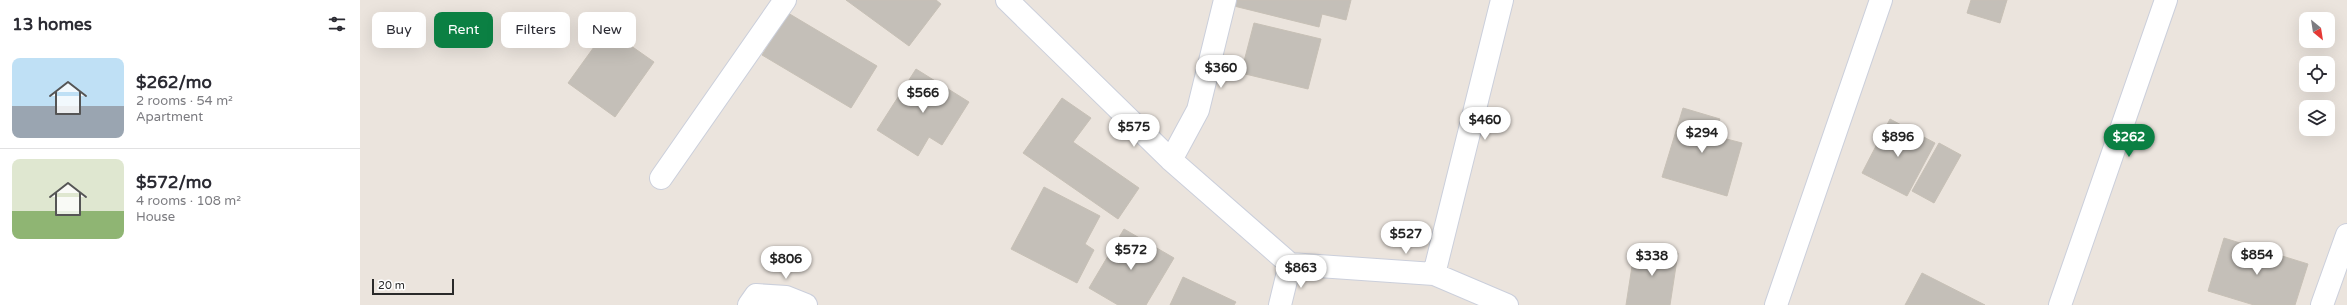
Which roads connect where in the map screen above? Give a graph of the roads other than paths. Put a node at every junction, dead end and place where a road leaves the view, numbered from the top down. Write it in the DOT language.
graph roads {
  1 [pos="785,0"];
  2 [pos="1007,0"];
  3 [pos="1225,0"];
  4 [pos="1502,0"];
  5 [pos="1881,0"];
  6 [pos="2166,0"];
  7 [pos="1171,160"];
  8 [pos="661,178"];
  9 [pos="2347,235"];
  10 [pos="1290,264"];
  11 [pos="1434,274"];
  12 [pos="750,305"];
  13 [pos="806,305"];
  14 [pos="1280,305"];
  15 [pos="1507,305"];
  16 [pos="1776,305"];
  17 [pos="2060,305"];
  18 [pos="2322,305"];
  1 -- 8 [label="street"];
  2 -- 7 [label="street"];
  3 -- 7 [label="street"];
  4 -- 11 [label="street"];
  5 -- 16 [label="street"];
  6 -- 17 [label="street"];
  7 -- 10 [label="street"];
  9 -- 18 [label="street"];
  10 -- 11 [label="street"];
  10 -- 14 [label="street"];
  11 -- 15 [label="street"];
  12 -- 13 [label="street"];
}
